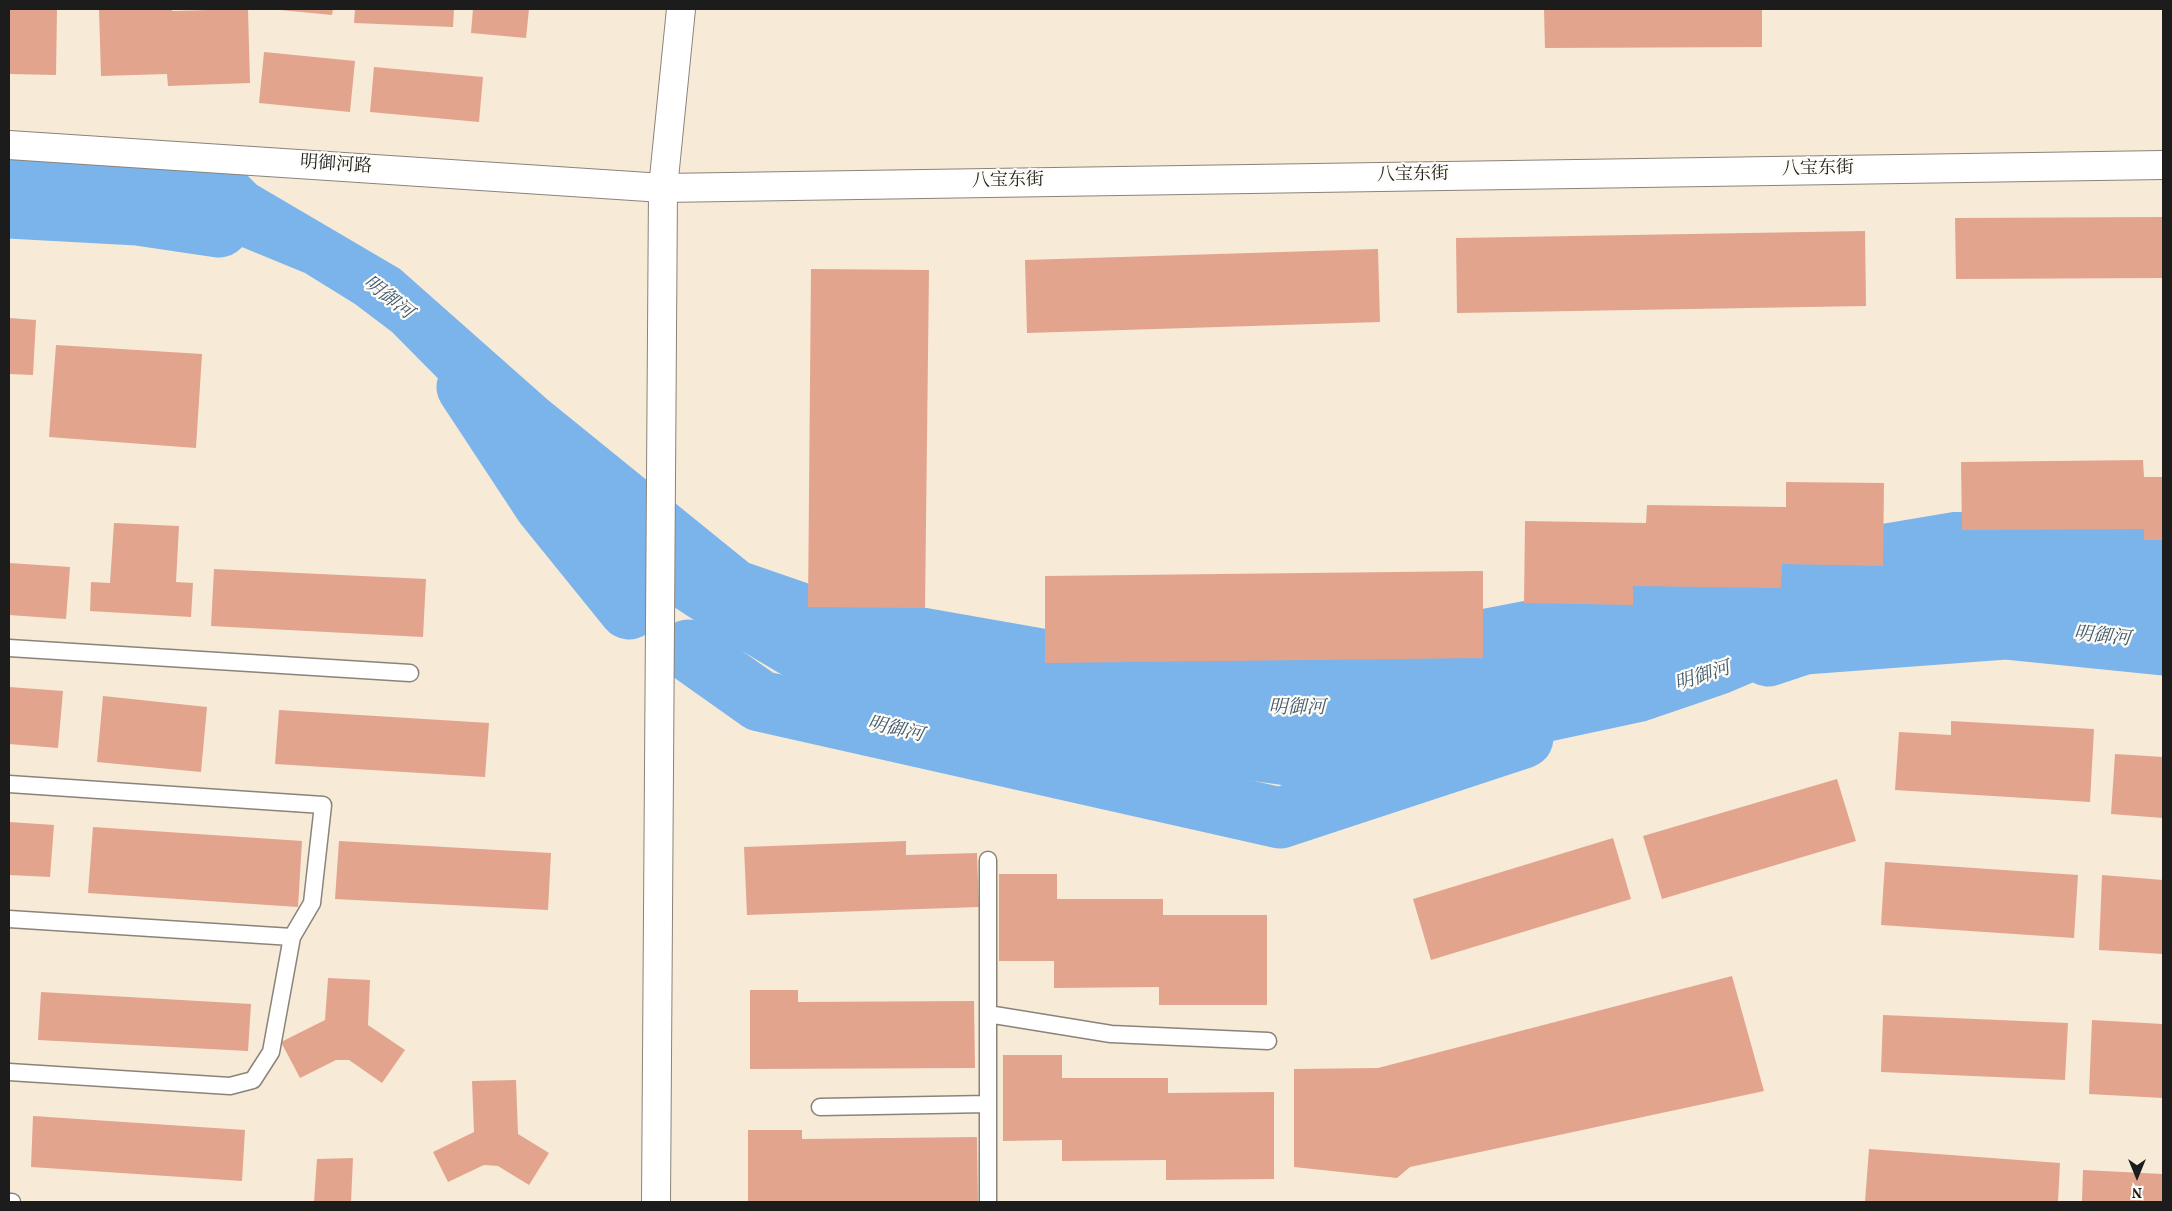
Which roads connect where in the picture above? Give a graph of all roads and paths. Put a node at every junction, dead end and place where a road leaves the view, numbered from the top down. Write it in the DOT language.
graph roads {
  1 [pos="681,9"];
  2 [pos="9,145"];
  3 [pos="2163,164"];
  4 [pos="663,188"];
  5 [pos="9,648"];
  6 [pos="410,673"];
  7 [pos="9,784"];
  8 [pos="988,860"];
  9 [pos="9,919"];
  10 [pos="292,937"];
  11 [pos="988,1014"];
  12 [pos="1268,1041"];
  13 [pos="9,1072"];
  14 [pos="988,1104"];
  15 [pos="820,1106"];
  16 [pos="656,1202"];
  17 [pos="988,1202"];
  1 -- 4 [label="street"];
  2 -- 4 [label="street, 明御河路"];
  3 -- 4 [label="street, 八宝东街"];
  4 -- 16 [label="street"];
  5 -- 6 [label="lane"];
  7 -- 10 [label="lane"];
  8 -- 11 [label="lane"];
  9 -- 10 [label="lane"];
  10 -- 13 [label="lane"];
  11 -- 12 [label="lane"];
  11 -- 14 [label="lane"];
  14 -- 15 [label="lane"];
  14 -- 17 [label="lane"];
}
